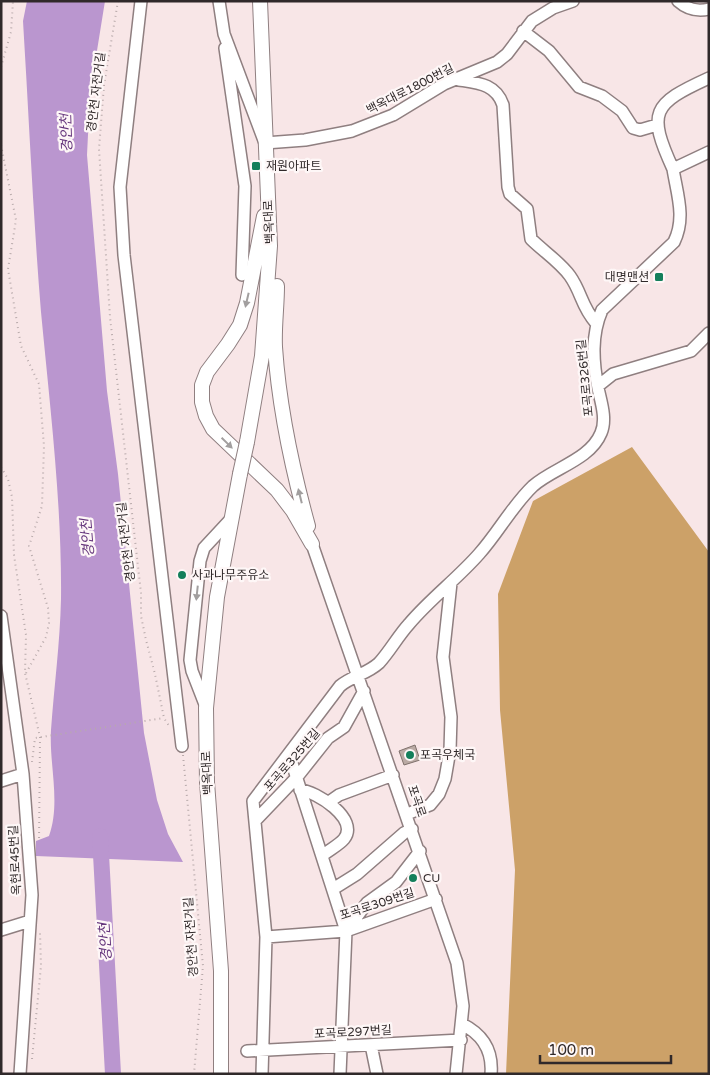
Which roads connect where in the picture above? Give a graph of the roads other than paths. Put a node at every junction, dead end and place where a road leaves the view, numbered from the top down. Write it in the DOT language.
graph roads {
  1 [pos="141,1"];
  2 [pos="219,1"];
  3 [pos="260,1"];
  4 [pos="572,1"];
  5 [pos="678,1"];
  6 [pos="709,9"];
  7 [pos="524,31"];
  8 [pos="224,34"];
  9 [pos="709,78"];
  10 [pos="457,79"];
  11 [pos="656,125"];
  12 [pos="265,143"];
  13 [pos="709,152"];
  14 [pos="673,169"];
  15 [pos="268,201"];
  16 [pos="242,276"];
  17 [pos="596,323"];
  18 [pos="709,334"];
  19 [pos="598,386"];
  20 [pos="230,520"];
  21 [pos="312,544"];
  22 [pos="450,583"];
  23 [pos="1,616"];
  24 [pos="359,675"];
  25 [pos="364,691"];
  26 [pos="206,708"];
  27 [pos="182,746"];
  28 [pos="289,754"];
  29 [pos="23,774"];
  30 [pos="393,775"];
  31 [pos="297,777"];
  32 [pos="1,781"];
  33 [pos="300,790"];
  34 [pos="329,802"];
  35 [pos="407,814"];
  36 [pos="255,821"];
  37 [pos="412,829"];
  38 [pos="420,851"];
  39 [pos="322,856"];
  40 [pos="333,889"];
  41 [pos="436,899"];
  42 [pos="30,921"];
  43 [pos="1,930"];
  44 [pos="346,931"];
  45 [pos="266,937"];
  46 [pos="462,1024"];
  47 [pos="461,1040"];
  48 [pos="371,1045"];
  49 [pos="341,1047"];
  50 [pos="263,1050"];
  51 [pos="247,1052"];
  52 [pos="20,1074"];
  53 [pos="221,1074"];
  54 [pos="262,1074"];
  55 [pos="340,1074"];
  56 [pos="377,1074"];
  57 [pos="456,1074"];
  58 [pos="491,1074"];
  1 -- 27 [label="street"];
  2 -- 8 [label="street"];
  3 -- 12 [label="main road, 백옥대로"];
  4 -- 7 [label="street, 백옥대로1800번길"];
  5 -- 6 [label="street"];
  7 -- 10 [label="street, 백옥대로1800번길"];
  7 -- 11 [label="street"];
  8 -- 12 [label="street"];
  8 -- 16 [label="street"];
  9 -- 11 [label="street"];
  10 -- 12 [label="street, 백옥대로1800번길"];
  10 -- 17 [label="street"];
  11 -- 14 [label="street"];
  12 -- 15 [label="main road, 백옥대로"];
  13 -- 14 [label="street"];
  14 -- 17 [label="street, 포곡로326번길"];
  15 -- 20 [label="main road, 백옥대로, bridge"];
  21 -- 15 [label="main road, one-way"];
  15 -- 21 [label="main road, one-way"];
  17 -- 19 [label="street, 포곡로326번길"];
  18 -- 19 [label="street"];
  19 -- 22 [label="street, 포곡로326번길"];
  20 -- 26 [label="main road, 백옥대로"];
  20 -- 26 [label="street, one-way"];
  21 -- 24 [label="street, 포곡로"];
  22 -- 24 [label="street, 포곡로326번길"];
  22 -- 35 [label="street"];
  23 -- 29 [label="street, 옥현로45번길"];
  24 -- 25 [label="street, 포곡로"];
  24 -- 28 [label="street, 포곡로326번길"];
  25 -- 30 [label="street, 포곡로"];
  25 -- 31 [label="street, 포곡로325번길"];
  26 -- 53 [label="main road, 백옥대로"];
  28 -- 31 [label="street"];
  28 -- 36 [label="street, 포곡로326번길"];
  29 -- 32 [label="street"];
  29 -- 42 [label="street, 옥현로45번길"];
  30 -- 34 [label="street"];
  30 -- 35 [label="street, 포곡로"];
  31 -- 33 [label="street"];
  31 -- 36 [label="street, 포곡로325번길"];
  33 -- 34 [label="street"];
  33 -- 39 [label="street"];
  34 -- 39 [label="street"];
  35 -- 37 [label="street, 포곡로"];
  36 -- 45 [label="street, 포곡로326번길"];
  37 -- 38 [label="street, 포곡로"];
  37 -- 40 [label="street"];
  38 -- 41 [label="street, 포곡로"];
  38 -- 44 [label="street"];
  39 -- 40 [label="street"];
  40 -- 44 [label="street"];
  41 -- 44 [label="street, 포곡로309번길"];
  41 -- 46 [label="street, 포곡로"];
  42 -- 43 [label="street"];
  42 -- 52 [label="street, 옥현로45번길"];
  44 -- 45 [label="street, 포곡로309번길"];
  44 -- 49 [label="street"];
  45 -- 50 [label="street, 포곡로326번길"];
  46 -- 47 [label="street, 포곡로"];
  46 -- 58 [label="street"];
  47 -- 48 [label="street, 포곡로297번길"];
  47 -- 57 [label="street, 포곡로"];
  48 -- 49 [label="street, 포곡로297번길"];
  48 -- 56 [label="street"];
  49 -- 50 [label="street, 포곡로297번길"];
  49 -- 55 [label="street"];
  50 -- 51 [label="street, 포곡로297번길"];
  50 -- 54 [label="street, 포곡로326번길"];
}
